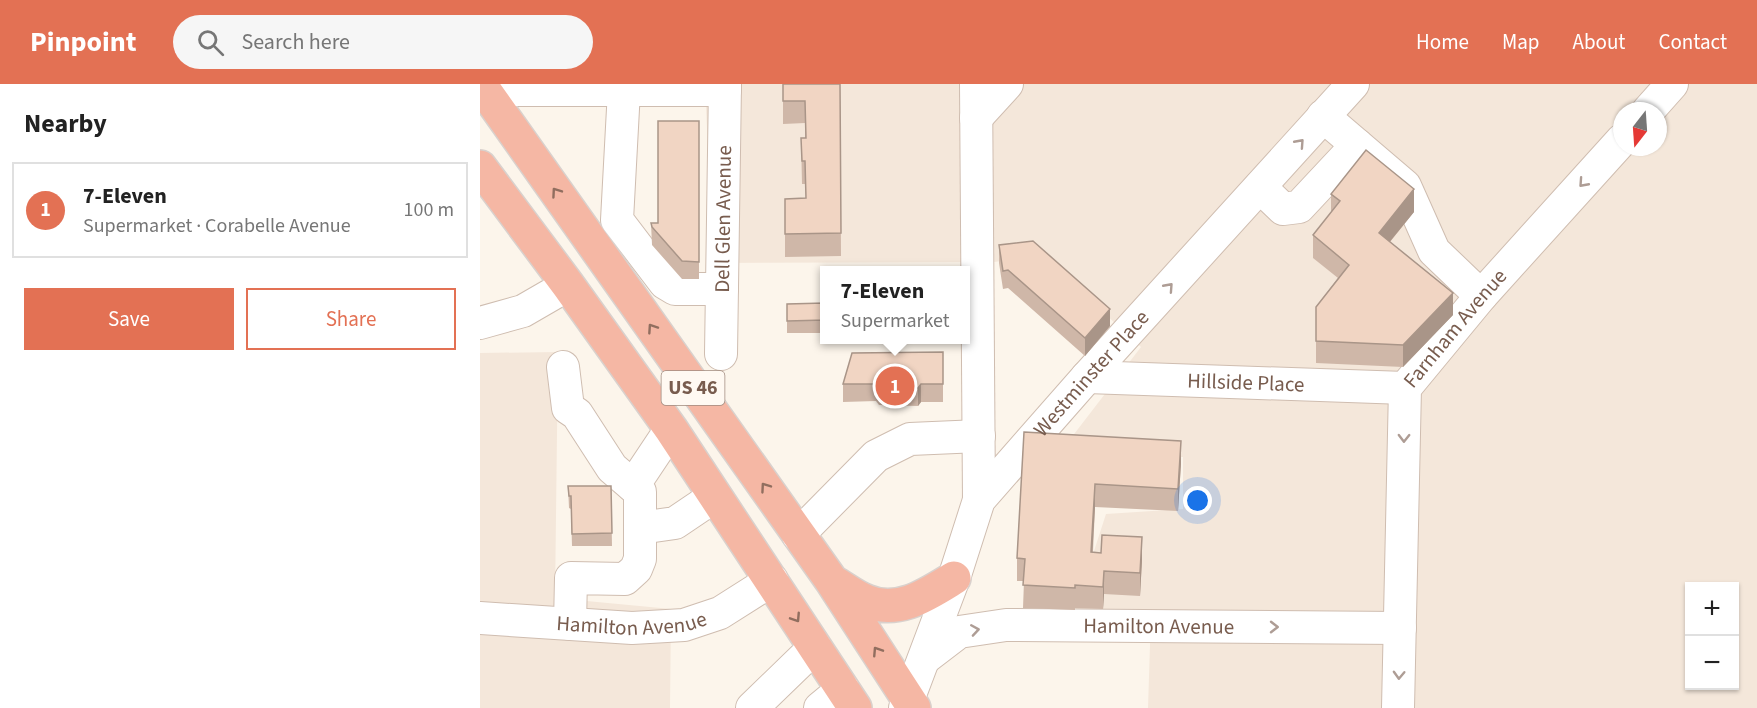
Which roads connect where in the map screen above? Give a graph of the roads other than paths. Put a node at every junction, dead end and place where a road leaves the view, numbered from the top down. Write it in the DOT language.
graph roads {
  1 [pos="976,84"];
  2 [pos="1007,84"];
  3 [pos="1353,84"];
  4 [pos="1672,84"];
  5 [pos="482,87"];
  6 [pos="725,87"];
  7 [pos="624,90"];
  8 [pos="1656,102"];
  9 [pos="1323,116"];
  10 [pos="976,118"];
  11 [pos="1357,145"];
  12 [pos="1613,150"];
  13 [pos="480,167"];
  14 [pos="1260,187"];
  15 [pos="617,220"];
  16 [pos="589,239"];
  17 [pos="568,285"];
  18 [pos="722,289"];
  19 [pos="1481,296"];
  20 [pos="480,323"];
  21 [pos="722,354"];
  22 [pos="563,367"];
  23 [pos="1087,377"];
  24 [pos="1405,388"];
  25 [pos="671,429"];
  26 [pos="979,436"];
  27 [pos="633,486"];
  28 [pos="715,496"];
  29 [pos="979,500"];
  30 [pos="640,528"];
  31 [pos="798,535"];
  32 [pos="619,578"];
  33 [pos="954,578"];
  34 [pos="772,580"];
  35 [pos="831,580"];
  36 [pos="480,618"];
  37 [pos="570,624"];
  38 [pos="612,626"];
  39 [pos="1400,628"];
  40 [pos="815,647"];
  41 [pos="925,658"];
  42 [pos="839,702"];
  43 [pos="909,705"];
  44 [pos="752,708"];
  45 [pos="1398,708"];
  1 -- 10 [label="street"];
  2 -- 10 [label="street"];
  3 -- 9 [label="street, Westminster Place"];
  4 -- 8 [label="street"];
  5 -- 7 [label="street"];
  16 -- 5 [label="highway, US 46, one-way"];
  6 -- 7 [label="street"];
  6 -- 18 [label="street, Dell Glen Avenue"];
  7 -- 15 [label="street"];
  9 -- 11 [label="street"];
  14 -- 9 [label="street, Westminster Place, one-way"];
  10 -- 26 [label="street"];
  11 -- 14 [label="street"];
  11 -- 19 [label="street"];
  12 -- 19 [label="street, Farnham Avenue, one-way"];
  13 -- 17 [label="highway, US 46"];
  23 -- 14 [label="street, Westminster Place, one-way"];
  15 -- 16 [label="street"];
  15 -- 18 [label="street"];
  31 -- 16 [label="highway, US 46, one-way"];
  17 -- 20 [label="street"];
  17 -- 25 [label="highway, US 46"];
  18 -- 21 [label="street, Dell Glen Avenue"];
  19 -- 24 [label="street, Farnham Avenue"];
  22 -- 27 [label="street"];
  23 -- 24 [label="street, Hillside Place"];
  23 -- 29 [label="street, Westminster Place"];
  24 -- 39 [label="street, Farnham Avenue, one-way"];
  25 -- 27 [label="street"];
  25 -- 28 [label="highway, US 46"];
  26 -- 29 [label="street"];
  26 -- 31 [label="street"];
  27 -- 30 [label="street"];
  28 -- 30 [label="street"];
  28 -- 34 [label="highway, US 46"];
  29 -- 33 [label="street, Westminster Place"];
  30 -- 32 [label="street"];
  31 -- 35 [label="highway, US 46"];
  32 -- 37 [label="street"];
  32 -- 38 [label="street"];
  33 -- 35 [label="highway"];
  33 -- 41 [label="street, Westminster Place"];
  34 -- 38 [label="street, Hamilton Avenue"];
  34 -- 40 [label="highway, US 46, one-way"];
  43 -- 35 [label="highway, US 46, one-way"];
  36 -- 37 [label="street, Hamilton Avenue"];
  37 -- 38 [label="street, Hamilton Avenue"];
  41 -- 39 [label="street, Hamilton Avenue, one-way"];
  39 -- 45 [label="street, Farnham Avenue, one-way"];
  40 -- 42 [label="highway, US 46"];
  40 -- 44 [label="street"];
  41 -- 43 [label="street, Westminster Place"];
}
